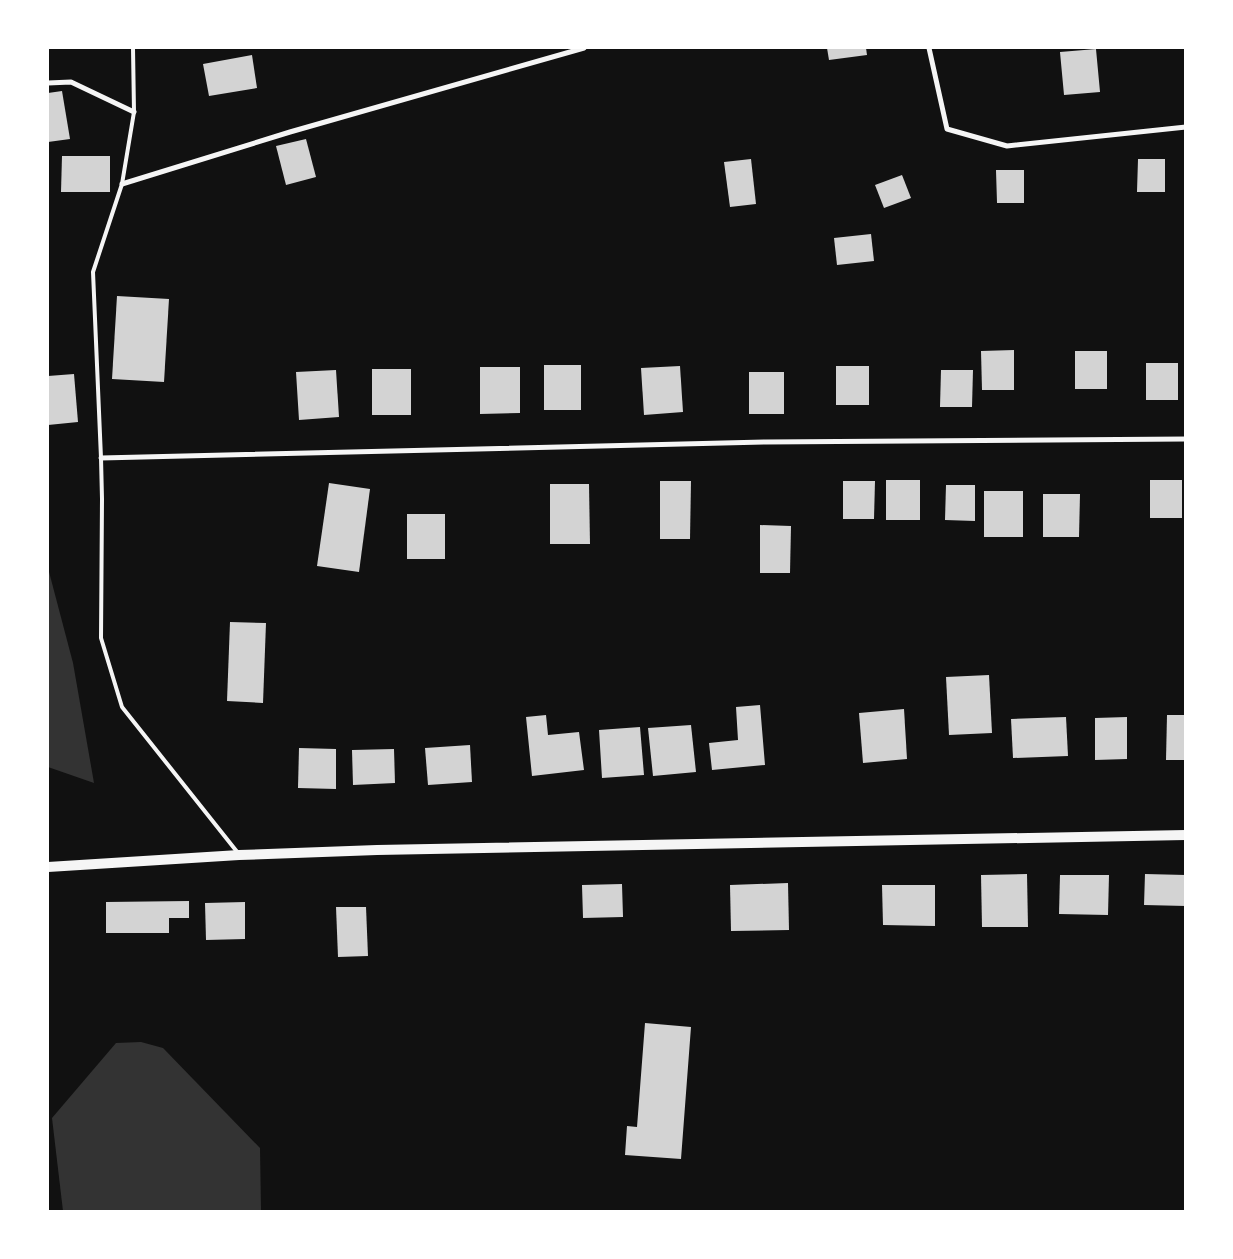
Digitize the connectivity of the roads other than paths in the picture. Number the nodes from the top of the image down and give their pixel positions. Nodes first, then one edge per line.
1 (133, 48) edge
2 (584, 48) edge
3 (929, 48) edge
4 (48, 83) edge
5 (134, 112) junction
6 (1186, 126) edge
7 (122, 184) junction
8 (1186, 439) edge
9 (101, 458) junction
10 (1186, 836) edge
11 (239, 854) junction
12 (48, 867) edge

1 - 5 lane
2 - 7 street
3 - 6 street
4 - 5 street
5 - 7 lane
7 - 9 lane
8 - 9 street
9 - 11 lane
10 - 11 main road
11 - 12 main road

